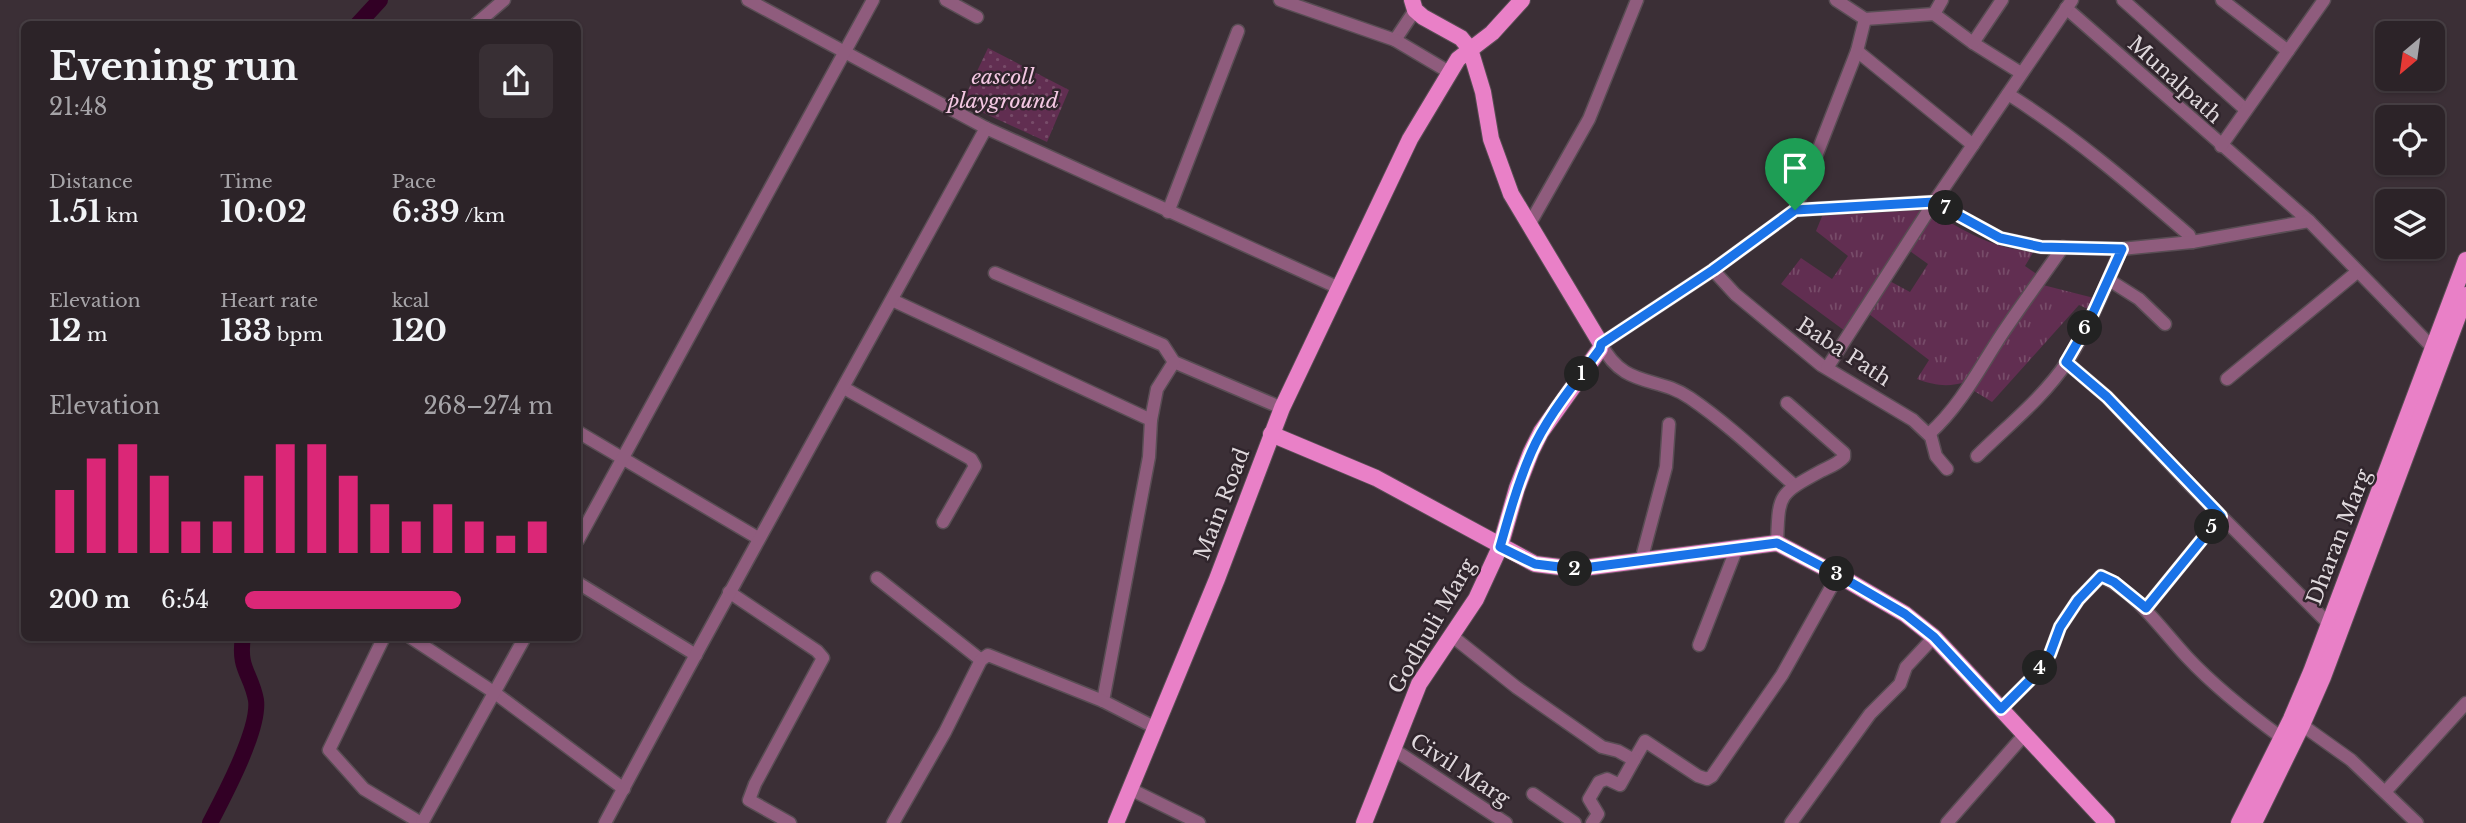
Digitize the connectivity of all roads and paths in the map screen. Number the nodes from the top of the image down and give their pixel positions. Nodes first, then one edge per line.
1 (504, 0) edge
2 (748, 0) edge
3 (873, 0) edge
4 (946, 0) edge
5 (1280, 0) edge
6 (1522, 0) edge
7 (1637, 0) edge
8 (1836, 0) edge
9 (1942, 0) edge
10 (2002, 0) edge
11 (2123, 0) edge
12 (2222, 0) edge
13 (2324, 0) edge
14 (2069, 4) edge
15 (1414, 5) edge
16 (1934, 14) junction
17 (978, 17) dead end
18 (1865, 19) junction
19 (480, 21) edge
20 (1238, 32) dead end
21 (1395, 40) junction
22 (1973, 43) junction
23 (1470, 49) junction
24 (1857, 51) junction
25 (2288, 51) junction
26 (845, 54) junction
27 (1449, 72) junction
28 (2021, 73) junction
29 (2008, 94) junction
30 (2246, 110) junction
31 (986, 128) junction
32 (1973, 145) junction
33 (2221, 146) junction
34 (1934, 202) junction
35 (1795, 210) junction
36 (1168, 212) junction
37 (2309, 220) junction
38 (1529, 225) junction
39 (2192, 242) junction
40 (2063, 247) junction
41 (2122, 249) junction
42 (2466, 260) edge
43 (1713, 270) junction
44 (2357, 272) junction
45 (995, 273) dead end
46 (2109, 280) junction
47 (1339, 288) junction
48 (2466, 295) edge
49 (892, 300) junction
50 (2165, 324) dead end
51 (1601, 344) junction
52 (2438, 350) junction
53 (1174, 362) junction
54 (2066, 362) junction
55 (1827, 368) junction
56 (2227, 379) dead end
57 (844, 388) junction
58 (1787, 403) dead end
59 (1282, 408) junction
60 (1150, 420) junction
61 (1669, 424) dead end
62 (581, 434) edge
63 (1929, 434) junction
64 (1271, 435) junction
65 (1977, 456) dead end
66 (622, 457) junction
67 (1947, 469) dead end
68 (1794, 485) junction
69 (2221, 516) junction
70 (943, 522) dead end
71 (581, 523) edge
72 (758, 538) junction
73 (1777, 543) junction
74 (1500, 547) junction
75 (1736, 550) junction
76 (1641, 561) junction
77 (1838, 575) junction
78 (877, 578) dead end
79 (581, 585) edge
80 (729, 592) junction
81 (2146, 608) junction
82 (2329, 624) junction
83 (1452, 636) junction
84 (1934, 637) junction
85 (382, 641) edge
86 (416, 641) edge
87 (518, 641) edge
88 (1699, 645) dead end
89 (696, 655) junction
90 (981, 660) junction
91 (495, 693) junction
92 (1103, 701) junction
93 (2466, 703) edge
94 (2001, 709) junction
95 (2302, 725) junction
96 (1154, 727) junction
97 (2025, 734) junction
98 (2282, 738) junction
99 (1392, 749) junction
100 (1634, 760) junction
101 (624, 789) junction
102 (1130, 789) junction
103 (2385, 792) junction
104 (1533, 794) dead end
105 (770, 818) edge
106 (2100, 821) edge
107 (421, 823) edge
108 (605, 823) edge
109 (790, 823) edge
110 (893, 823) edge
111 (1111, 823) edge
112 (1116, 823) edge
113 (1199, 823) edge
114 (1364, 823) edge
115 (1506, 823) edge
116 (1575, 823) edge
117 (1592, 823) edge
118 (1791, 823) edge
119 (1947, 823) edge
120 (2239, 823) edge
121 (2254, 823) edge
122 (2417, 823) edge

1 - 19 street
2 - 26 street
3 - 26 street
4 - 17 street
5 - 21 street
6 - 23 main road, Main Road
7 - 38 street
8 - 18 street
9 - 16 street
10 - 22 street
11 - 30 street
12 - 25 street
13 - 25 street
14 - 28 street, Munalpath
14 - 33 street, Munalpath
15 - 21 street
15 - 23 main road
16 - 18 street
16 - 22 street
18 - 24 street
20 - 36 street
21 - 27 street
22 - 28 street
23 - 27 main road, Main Road
23 - 38 main road
24 - 32 street
24 - 35 street
25 - 30 street
26 - 31 street
26 - 66 street
27 - 47 main road, Main Road
28 - 29 street, Munalpath
29 - 32 street, Munalpath
29 - 39 street
30 - 33 street
31 - 36 street
31 - 49 street
32 - 34 street, Munalpath
33 - 37 street, Munalpath
34 - 35 street
34 - 40 street
34 - 55 street, Munalpath
35 - 43 street
36 - 47 street
37 - 39 street
37 - 44 street, Munalpath
38 - 51 main road
39 - 41 street
40 - 41 street
40 - 63 street
41 - 46 street
42 - 52 main road, Dharan Marg
43 - 51 street
43 - 55 street, Baba Path
44 - 52 street, Munalpath
44 - 56 street
45 - 53 street
46 - 50 street
46 - 54 street
47 - 59 main road, Main Road
48 - 52 main road, Dharan Marg
49 - 57 street
49 - 60 street
51 - 68 street
51 - 74 main road, Godhuli Marg
52 - 82 main road, Dharan Marg
52 - 95 main road, Dharan Marg
53 - 59 street
53 - 60 street
54 - 65 street
54 - 69 street
55 - 63 street, Baba Path
57 - 70 street
57 - 72 street
58 - 68 street
59 - 64 main road, Main Road
60 - 92 street
61 - 76 street
62 - 66 street
63 - 67 street, Baba Path
64 - 74 main road
64 - 96 main road, Main Road
66 - 71 street
66 - 72 street
68 - 73 street
69 - 81 street
69 - 82 street
72 - 80 street
73 - 75 main road
73 - 77 main road
74 - 76 main road
74 - 83 main road, Godhuli Marg
75 - 76 main road
75 - 88 street
77 - 84 main road
77 - 100 street
78 - 90 street
79 - 89 street
80 - 89 street
80 - 105 street
81 - 94 street
81 - 98 street
82 - 98 main road, Dharan Marg
83 - 99 main road, Godhuli Marg
83 - 100 street
84 - 94 main road
84 - 118 street
85 - 107 street
86 - 91 street
87 - 91 street
89 - 101 street
90 - 92 street
90 - 110 street
91 - 101 street
91 - 107 street
92 - 96 street
93 - 103 street
94 - 97 main road
95 - 103 street
95 - 121 main road, Dharan Marg
96 - 102 main road, Main Road
96 - 111 main road, Main Road
97 - 106 main road
97 - 119 street
98 - 120 main road, Dharan Marg
99 - 114 main road, Godhuli Marg
99 - 115 street, Civil Marg
100 - 117 street
101 - 108 street
102 - 112 main road, Main Road
102 - 113 street
103 - 122 street
104 - 116 street
105 - 109 street

